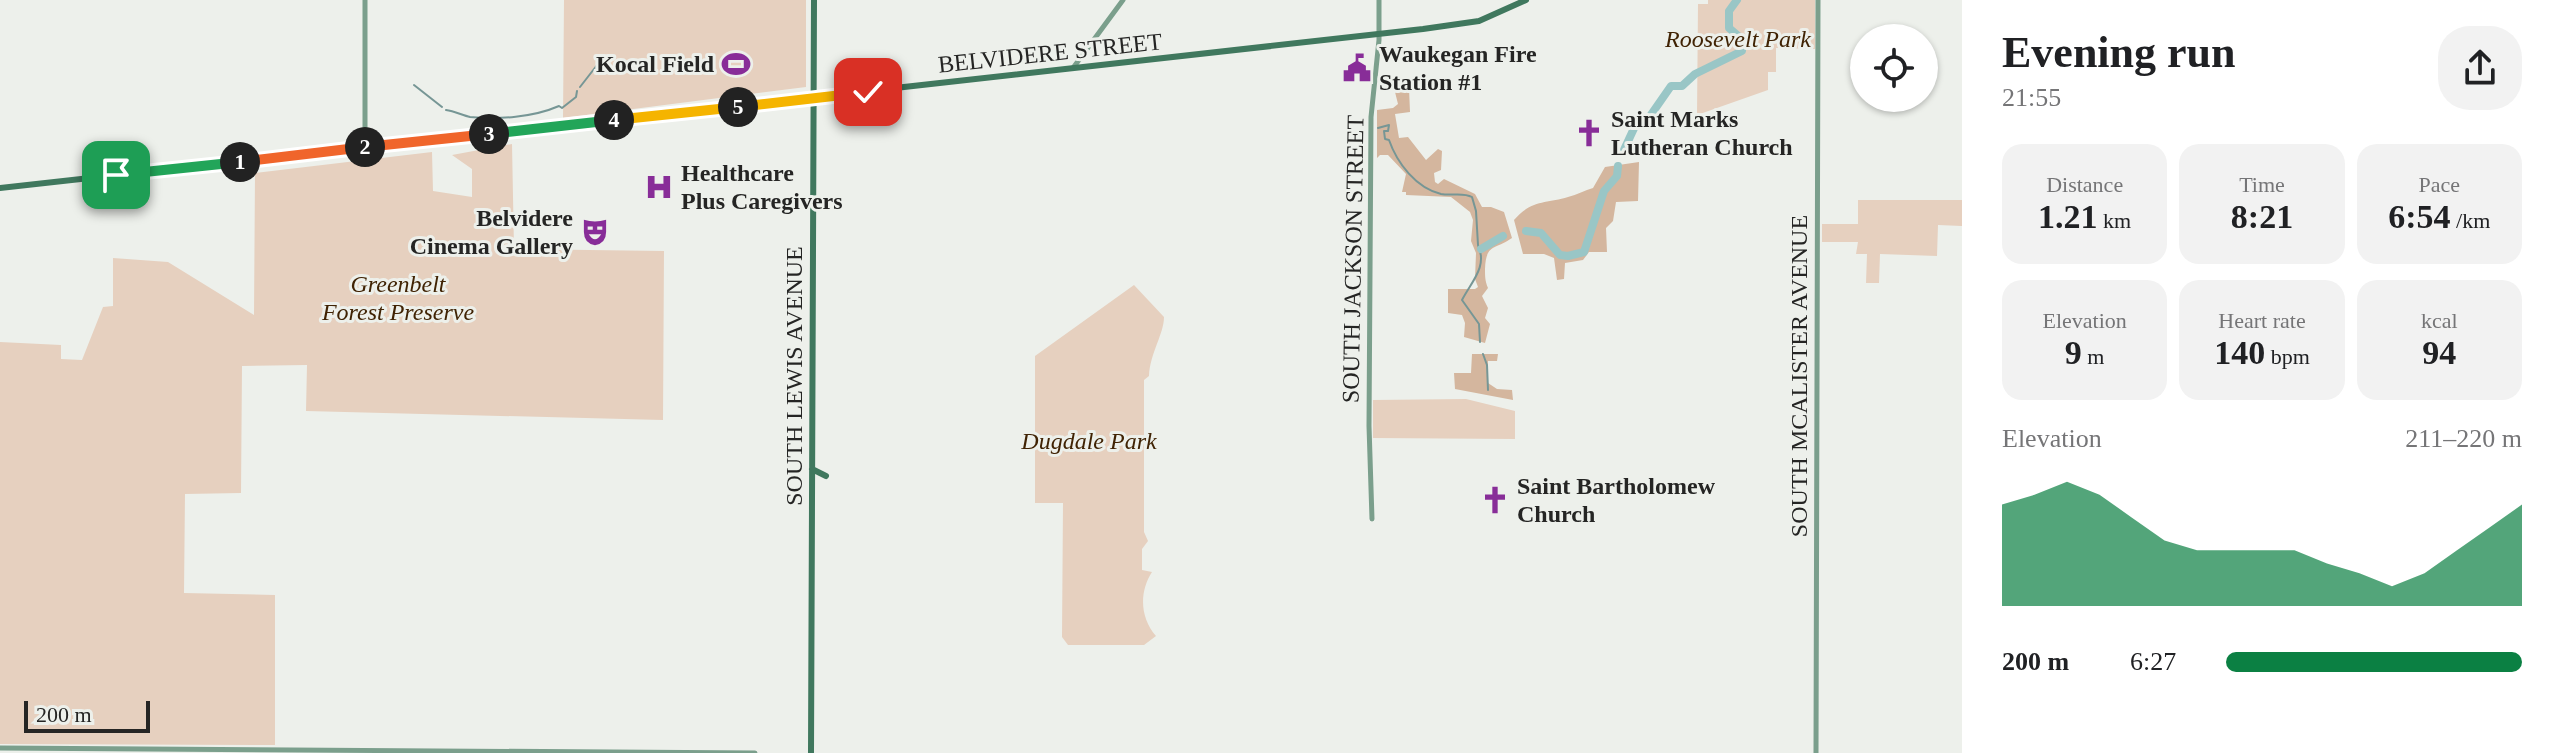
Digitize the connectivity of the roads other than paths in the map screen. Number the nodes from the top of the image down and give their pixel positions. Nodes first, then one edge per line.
1 (365, 0) edge
2 (814, 0) edge
3 (1123, 0) edge
4 (1379, 0) edge
5 (1526, 0) edge
6 (1818, 0) edge
7 (1379, 34) junction
8 (1073, 68) junction
9 (814, 98) junction
10 (365, 147) junction
11 (0, 188) edge
12 (812, 469) junction
13 (826, 476) dead end
14 (1372, 519) dead end
15 (0, 748) edge
16 (755, 753) edge
17 (811, 753) edge
18 (1816, 753) edge

1 - 10 street
2 - 9 main road, SOUTH LEWIS AVENUE
3 - 8 street
4 - 7 street, SOUTH JACKSON STREET
5 - 7 main road, BELVIDERE STREET
6 - 18 street, SOUTH MCALISTER AVENUE
7 - 8 main road, BELVIDERE STREET
7 - 14 street, SOUTH JACKSON STREET
8 - 9 main road, BELVIDERE STREET
9 - 10 main road, BELVIDERE STREET
9 - 12 main road, SOUTH LEWIS AVENUE
10 - 11 main road, BELVIDERE STREET
12 - 13 main road
12 - 17 main road, SOUTH LEWIS AVENUE
15 - 16 street

